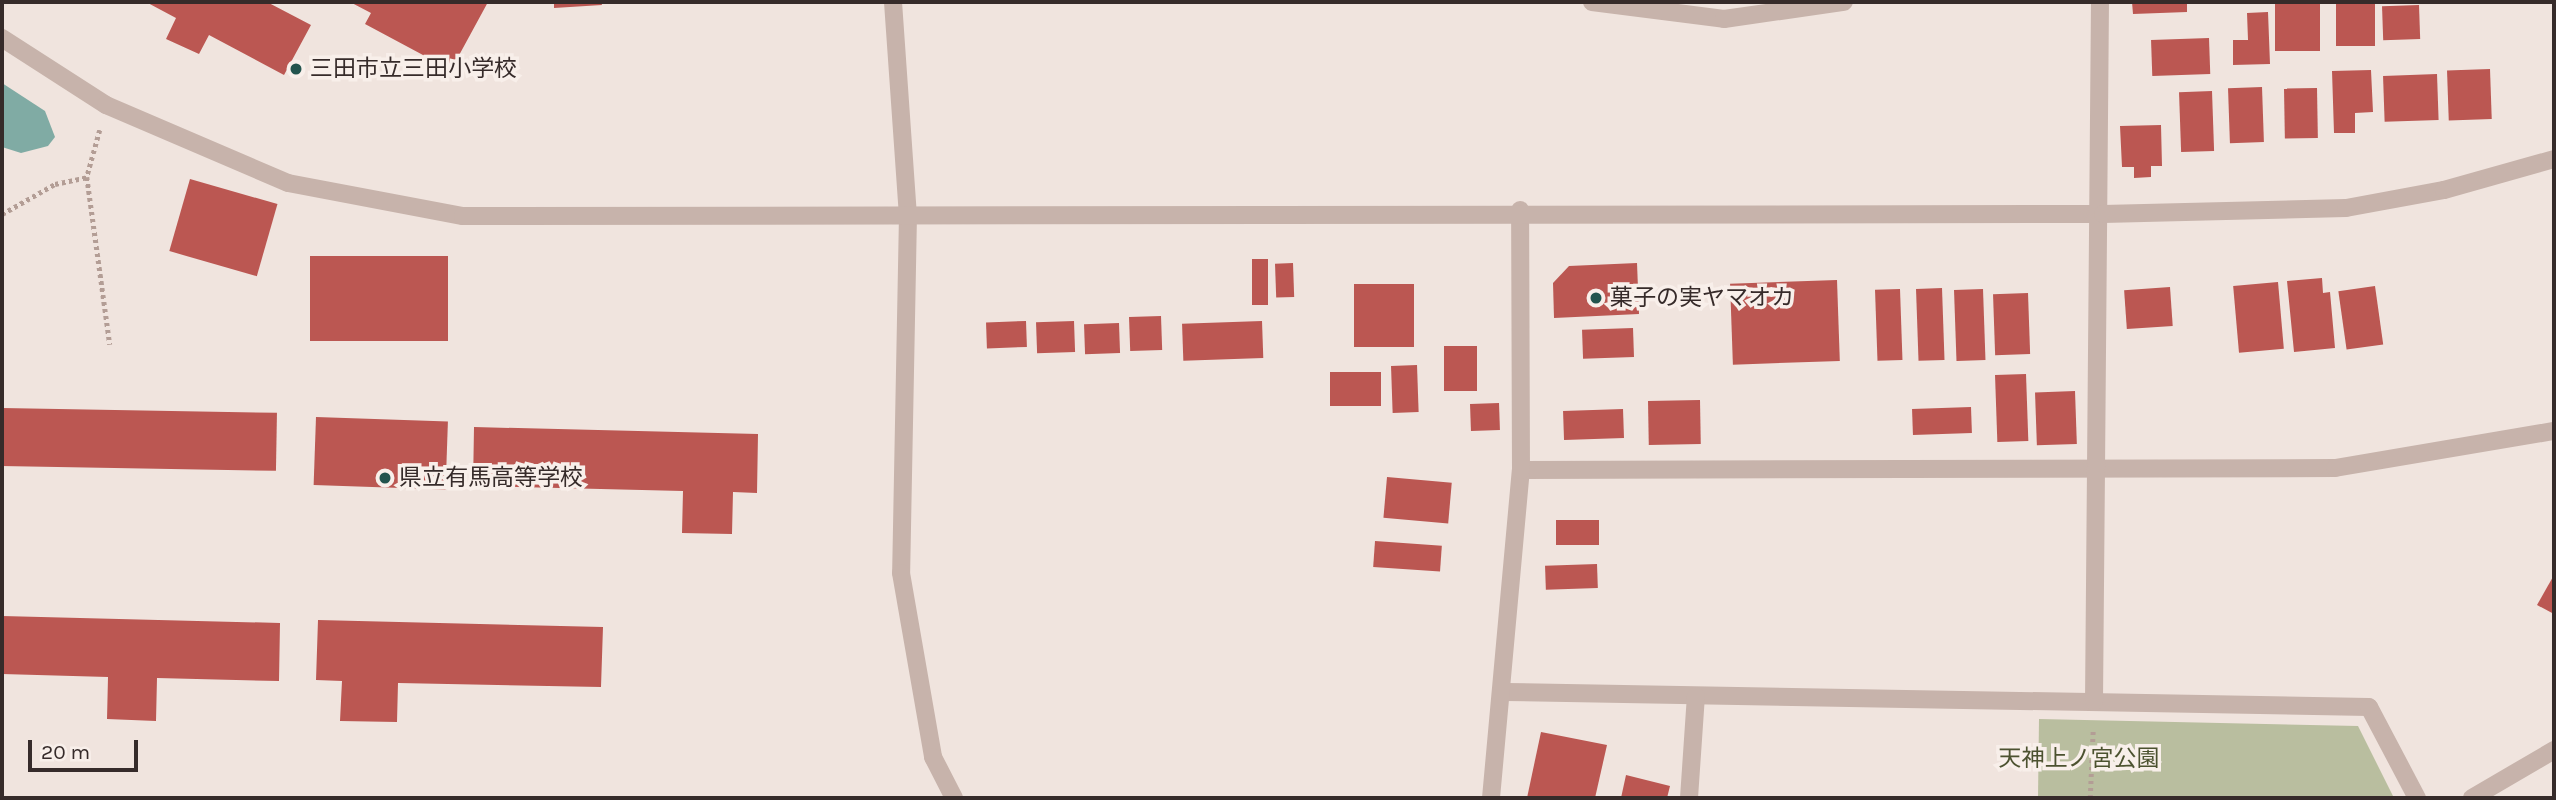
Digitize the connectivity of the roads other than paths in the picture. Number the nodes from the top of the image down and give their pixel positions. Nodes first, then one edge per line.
1 (893, 2) edge
2 (1592, 2) edge
3 (1844, 2) edge
4 (2100, 2) edge
5 (2, 37) edge
6 (2554, 159) edge
7 (1520, 210) junction
8 (2103, 214) junction
9 (908, 215) junction
10 (2554, 431) edge
11 (1521, 470) junction
12 (2100, 470) junction
13 (1505, 692) junction
14 (1696, 696) junction
15 (2094, 702) junction
16 (2554, 750) edge
17 (954, 798) edge
18 (1490, 798) edge
19 (1689, 798) edge
20 (2417, 798) edge
21 (2472, 798) edge

1 - 9 street
2 - 3 street
4 - 8 street
5 - 9 street
6 - 8 street
7 - 8 street
7 - 9 street
7 - 11 street
8 - 12 street
9 - 17 street
10 - 12 street
11 - 12 street
11 - 13 street
12 - 15 street
13 - 14 street
13 - 18 street
14 - 15 street
14 - 19 street
15 - 20 street
16 - 21 street

